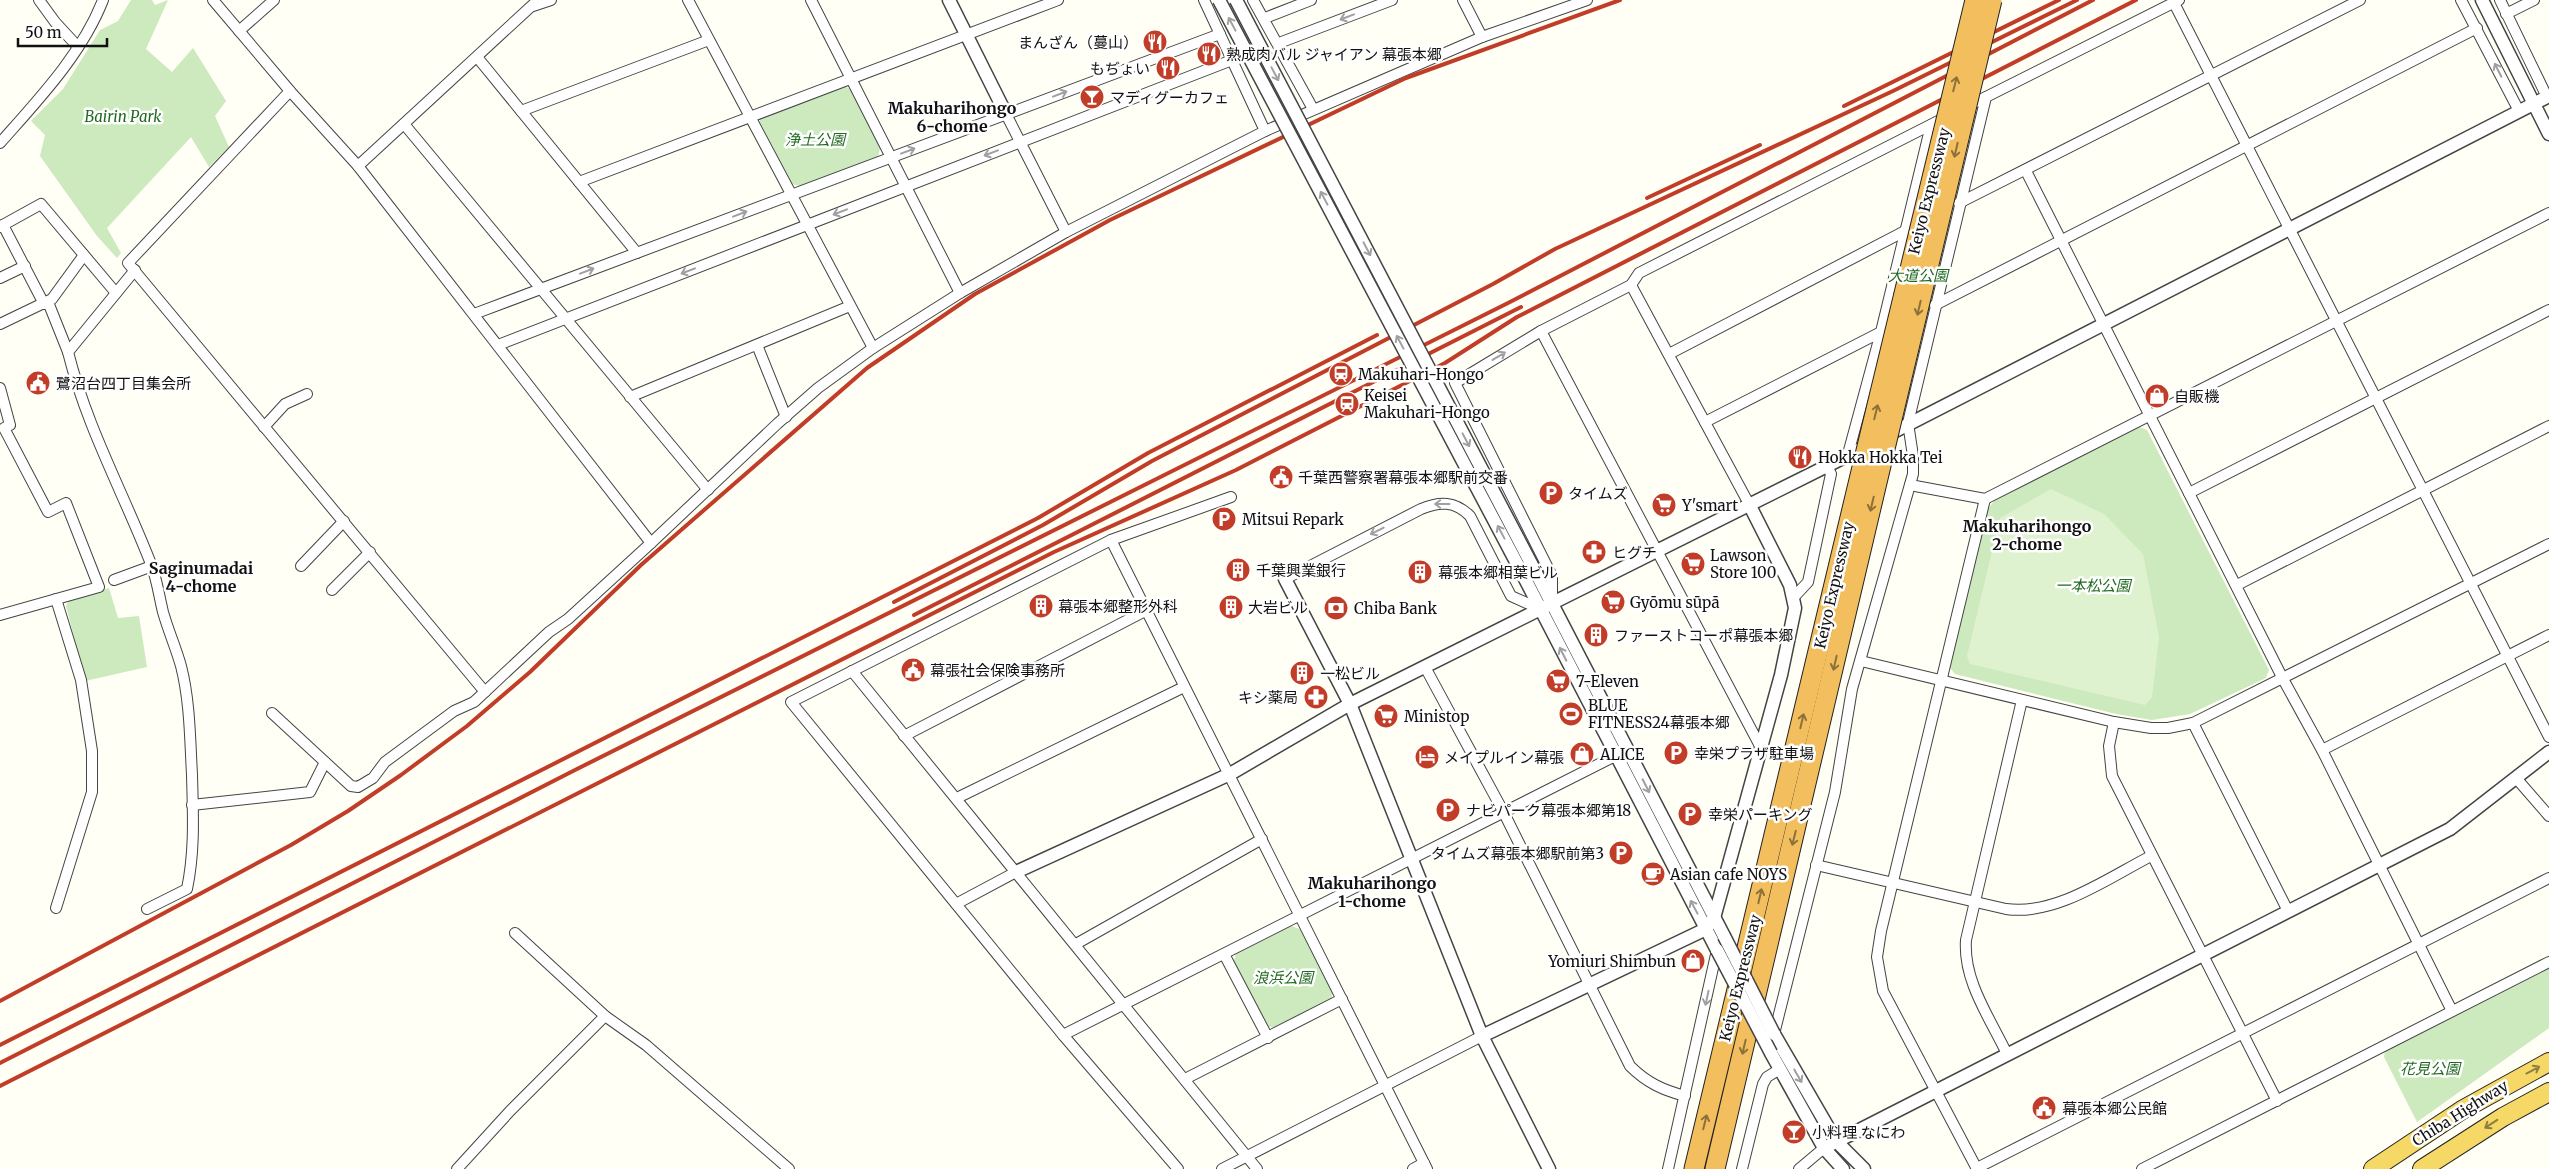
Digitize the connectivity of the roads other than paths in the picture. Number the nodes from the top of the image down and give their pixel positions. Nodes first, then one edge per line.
1 (39, 0) edge
2 (103, 0) edge
3 (214, 0) edge
4 (274, 0) edge
5 (550, 0) edge
6 (688, 0) edge
7 (811, 0) edge
8 (949, 0) edge
9 (1058, 0) edge
10 (1204, 0) edge
11 (1219, 0) edge
12 (1236, 0) edge
13 (1253, 0) edge
14 (1311, 0) edge
15 (1392, 0) edge
16 (1463, 0) edge
17 (1587, 0) edge
18 (1975, 0) edge
19 (1992, 0) edge
20 (2360, 0) edge
21 (2461, 0) edge
22 (2482, 0) edge
23 (2500, 0) edge
24 (2534, 0) edge
25 (2176, 1) edge
26 (536, 3) edge
27 (2506, 14) junction
28 (1265, 18) junction
29 (2477, 28) junction
30 (238, 31) junction
31 (967, 34) junction
32 (1220, 34) junction
33 (1482, 37) junction
34 (709, 40) junction
35 (1279, 43) junction
36 (78, 47) junction
37 (478, 57) junction
38 (1232, 60) junction
39 (2211, 76) junction
40 (851, 78) junction
41 (290, 91) junction
42 (2548, 96) edge
43 (1986, 97) junction
44 (2534, 104) junction
45 (1314, 110) junction
46 (520, 111) junction
47 (2519, 111) junction
48 (1006, 114) junction
49 (750, 117) junction
50 (404, 124) junction
51 (1931, 125) junction
52 (1265, 130) junction
53 (2549, 134) edge
54 (1020, 142) junction
55 (0, 143) edge
56 (2247, 146) junction
57 (891, 157) junction
58 (358, 166) junction
59 (2026, 171) junction
60 (579, 182) junction
61 (906, 187) junction
62 (792, 195) junction
63 (1959, 203) junction
64 (2549, 213) edge
65 (807, 225) junction
66 (2, 226) edge
67 (2289, 229) junction
68 (1066, 232) junction
69 (1905, 232) junction
70 (2060, 240) junction
71 (637, 253) junction
72 (84, 255) junction
73 (25, 266) junction
74 (134, 270) junction
75 (0, 278) edge
76 (1631, 285) junction
77 (542, 288) junction
78 (116, 292) junction
79 (960, 293) junction
80 (46, 303) junction
81 (1935, 305) junction
82 (850, 306) junction
83 (2549, 310) edge
84 (474, 314) junction
85 (565, 318) junction
86 (2336, 321) junction
87 (2103, 323) junction
88 (0, 324) edge
89 (1541, 331) junction
90 (1881, 332) junction
91 (498, 345) junction
92 (757, 345) junction
93 (873, 348) junction
94 (68, 352) junction
95 (1668, 354) junction
96 (0, 388) edge
97 (307, 394) dead end
98 (630, 397) junction
99 (2374, 398) junction
100 (2149, 416) junction
101 (786, 417) junction
102 (1705, 422) junction
103 (1908, 423) junction
104 (264, 426) junction
105 (2549, 426) edge
106 (1856, 457) junction
107 (1827, 466) junction
108 (1910, 485) junction
109 (708, 490) junction
110 (2422, 491) junction
111 (2189, 493) junction
112 (1230, 498) dead end
113 (1985, 499) junction
114 (1749, 504) junction
115 (344, 521) junction
116 (1111, 540) junction
117 (651, 543) junction
118 (2549, 544) edge
119 (1655, 551) junction
120 (370, 552) junction
121 (152, 566) junction
122 (301, 566) dead end
123 (1529, 572) junction
124 (1285, 579) joint
125 (114, 580) dead end
126 (2470, 584) junction
127 (2237, 585) junction
128 (332, 590) dead end
129 (1794, 597) junction
130 (56, 599) junction
131 (1546, 606) junction
132 (1147, 610) junction
133 (0, 615) edge
134 (2549, 636) edge
135 (2506, 657) junction
136 (1861, 661) junction
137 (1425, 667) junction
138 (852, 671) junction
139 (2284, 679) junction
140 (1942, 680) junction
141 (1184, 687) junction
142 (485, 692) junction
143 (2022, 700) junction
144 (1350, 704) junction
145 (272, 713) dead end
146 (2114, 722) junction
147 (2193, 722) junction
148 (904, 736) junction
149 (2549, 737) edge
150 (1760, 746) junction
151 (2322, 750) junction
152 (2549, 752) edge
153 (1615, 756) junction
154 (325, 762) junction
155 (1230, 774) junction
156 (2516, 778) junction
157 (957, 798) junction
158 (192, 805) junction
159 (1504, 813) junction
160 (2549, 816) edge
161 (1262, 839) junction
162 (2151, 856) junction
163 (1410, 860) junction
164 (1816, 864) junction
165 (2379, 865) junction
166 (1016, 872) junction
167 (2549, 878) edge
168 (1894, 882) junction
169 (1975, 902) junction
170 (956, 904) junction
171 (56, 908) dead end
172 (147, 909) dead end
173 (2288, 911) junction
174 (1300, 916) junction
175 (1714, 918) junction
176 (1706, 929) junction
177 (515, 933) dead end
178 (1076, 944) junction
179 (2418, 944) junction
180 (1717, 950) junction
181 (1224, 954) junction
182 (2203, 955) junction
183 (2549, 962) edge
184 (1588, 984) junction
185 (1342, 999) junction
186 (1125, 1004) junction
187 (2452, 1011) junction
188 (605, 1016) junction
189 (1774, 1034) junction
190 (2243, 1034) junction
191 (1063, 1035) junction
192 (1482, 1036) junction
193 (1268, 1038) junction
194 (2007, 1054) junction
195 (2549, 1062) edge
196 (1780, 1070) junction
197 (1186, 1079) junction
198 (1384, 1084) junction
199 (1936, 1090) junction
200 (2549, 1092) edge
201 (1685, 1096) junction
202 (2277, 1101) junction
203 (1836, 1141) junction
204 (1824, 1148) junction
205 (1248, 1157) junction
206 (1425, 1166) edge
207 (457, 1169) edge
208 (789, 1169) edge
209 (1178, 1169) edge
210 (1222, 1169) edge
211 (1257, 1169) edge
212 (1413, 1169) edge
213 (1549, 1169) edge
214 (1668, 1169) edge
215 (1694, 1169) edge
216 (1715, 1169) edge
217 (1742, 1169) edge
218 (1799, 1169) edge
219 (1843, 1169) edge
220 (1864, 1169) edge
221 (1977, 1169) edge
222 (2142, 1169) edge
223 (2373, 1169) edge
224 (2422, 1169) edge

1 - 36 street
2 - 36 street
3 - 30 street
4 - 30 street
5 - 26 street
6 - 34 street
7 - 40 street
8 - 31 street
9 - 31 street
10 - 32 street
123 -> 11 street, bridge
12 -> 123 street, bridge
13 - 28 street
14 - 28 street
15 -> 35 street
16 - 33 street
17 - 33 street
106 -> 18 highway, Keiyo Expressway, bridge
19 -> 216 highway, Keiyo Expressway, bridge
20 - 39 street
21 - 29 street
22 - 44 street
23 - 27 street
24 - 27 street
25 - 39 street
25 - 43 street
26 - 37 street
27 - 42 street
28 - 35 street
47 -> 29 street
29 - 56 street
30 - 41 street
31 - 40 street
31 - 48 street
32 - 38 street
48 -> 32 street
33 - 45 street
34 - 46 street
34 - 49 street
35 - 45 street
36 - 55 street
37 - 46 street
37 - 50 street
38 - 52 street
38 - 54 street
39 - 56 street
39 - 59 street
40 - 49 street
40 - 57 street
41 - 58 street
41 - 74 street
42 - 44 street
43 - 51 street
43 - 63 street
44 - 47 street
44 - 53 street
45 - 52 street
46 - 60 street
47 - 67 street
48 - 54 street
57 -> 48 street
49 - 60 street
49 - 62 street
50 - 58 street
50 - 77 street
51 - 69 street
51 - 76 street
52 - 68 street
54 -> 61 street
54 - 68 street
56 - 67 street
56 - 70 street
57 - 61 street
57 - 62 street
58 - 84 street
59 - 63 street
59 - 70 street
60 - 71 street
61 -> 65 street
61 - 79 street
62 - 65 street
71 -> 62 street
63 - 81 street
64 - 86 street
65 - 82 street
65 -> 85 street
66 - 72 street
66 - 73 street
67 - 86 street
67 - 87 street
68 - 79 street
69 - 90 street
69 - 95 street
70 - 81 street
70 - 87 street
77 -> 71 street
72 - 78 street
72 - 80 street
73 - 75 street
73 - 80 street
74 - 78 street
74 - 104 street
76 - 89 street
76 - 95 street
77 - 84 street
77 - 85 street
78 - 94 street
79 - 93 street
80 - 88 street
80 - 94 street
81 - 103 street
82 - 92 street
82 - 93 street
83 - 99 street
84 - 91 street
85 - 91 street
85 - 98 street
86 - 99 street
86 - 100 street
87 - 100 street
87 - 103 street
89 - 119 street
131 -> 89 street
90 - 102 street
90 - 106 street
91 - 117 street
92 - 98 street
92 - 101 street
93 - 101 street
94 - 121 street
95 - 102 street
96 - 130 street
97 - 104 street
98 - 109 street
99 - 110 street
99 - 111 street
100 - 111 street
100 - 113 street
101 - 109 street
102 - 114 street
103 - 106 street
103 - 108 street
104 - 115 street
105 - 110 street
106 - 107 street
215 -> 106 highway, Keiyo Expressway
107 - 114 street
107 - 129 street
108 - 113 street
108 - 136 street
109 - 117 street
110 - 126 street
110 - 127 street
111 - 127 street
112 - 116 street
113 - 140 street
114 - 119 street
114 - 129 street
115 - 120 street
115 - 122 street
116 - 132 street
116 - 138 street
117 - 142 street
118 - 126 street
119 - 131 street
119 - 150 street
120 - 128 street
120 - 142 street
121 - 125 street
121 - 158 street
123 - 131 street
131 -> 124 street
124 - 144 street
126 - 135 street
126 - 139 street
127 - 139 street
129 - 150 street
130 - 133 street
130 - 171 street
131 - 137 street
153 -> 131 street
131 -> 175 street
132 - 141 street
132 - 148 street
134 - 135 street
135 - 149 street
135 - 151 street
136 - 140 street
136 - 164 street
137 - 144 street
137 - 159 street
138 - 148 street
138 - 170 street
139 - 147 street
139 - 151 street
140 - 143 street
140 - 168 street
141 - 155 street
141 - 157 street
142 - 154 street
143 - 146 street
143 - 169 street
144 - 155 street
144 - 163 street
145 - 154 street
146 - 147 street
146 - 162 street
147 - 173 street
148 - 157 street
150 - 175 street
151 - 165 street
152 - 156 street
153 - 159 street
176 -> 153 street
154 - 158 street
155 - 161 street
155 - 166 street
156 - 160 street
156 - 165 street
157 - 166 street
158 - 172 street
159 - 163 street
159 - 184 street
161 - 174 street
161 - 178 street
162 - 169 street
162 - 182 street
163 - 174 street
163 - 192 street
164 - 168 street
164 - 189 street
165 - 173 street
165 - 179 street
166 - 170 street
166 - 178 street
167 - 179 street
168 - 169 street
168 - 199 street
169 - 194 street
170 - 191 street
173 - 182 street
174 - 181 street
174 - 185 street
175 - 176 street
175 - 189 street, bridge
176 - 180 street
176 - 184 street
177 - 188 street
178 - 186 street
179 - 187 street
179 - 190 street
180 - 196 street, bridge
180 -> 201 street
181 - 186 street
181 - 193 street
182 - 190 street
182 - 194 street
183 - 187 street
184 - 192 street
184 - 201 street
185 - 193 street
185 - 198 street
186 - 191 street
186 - 197 street
187 - 202 street
188 - 207 street
188 - 208 street
189 -> 203 street
190 - 202 street
190 - 221 street
191 - 209 street
192 - 198 street
192 - 213 street
193 - 197 street
194 - 199 street
223 -> 195 highway, Chiba Highway
196 - 204 street
196 - 217 street
197 - 205 street
198 - 205 street
198 - 206 street
199 - 203 street
199 - 221 street
200 -> 224 highway, Chiba Highway
201 - 214 street
202 - 222 street
203 - 204 street
203 - 220 street
204 - 218 street
204 - 219 street
205 - 210 street
205 - 211 street
206 - 212 street

